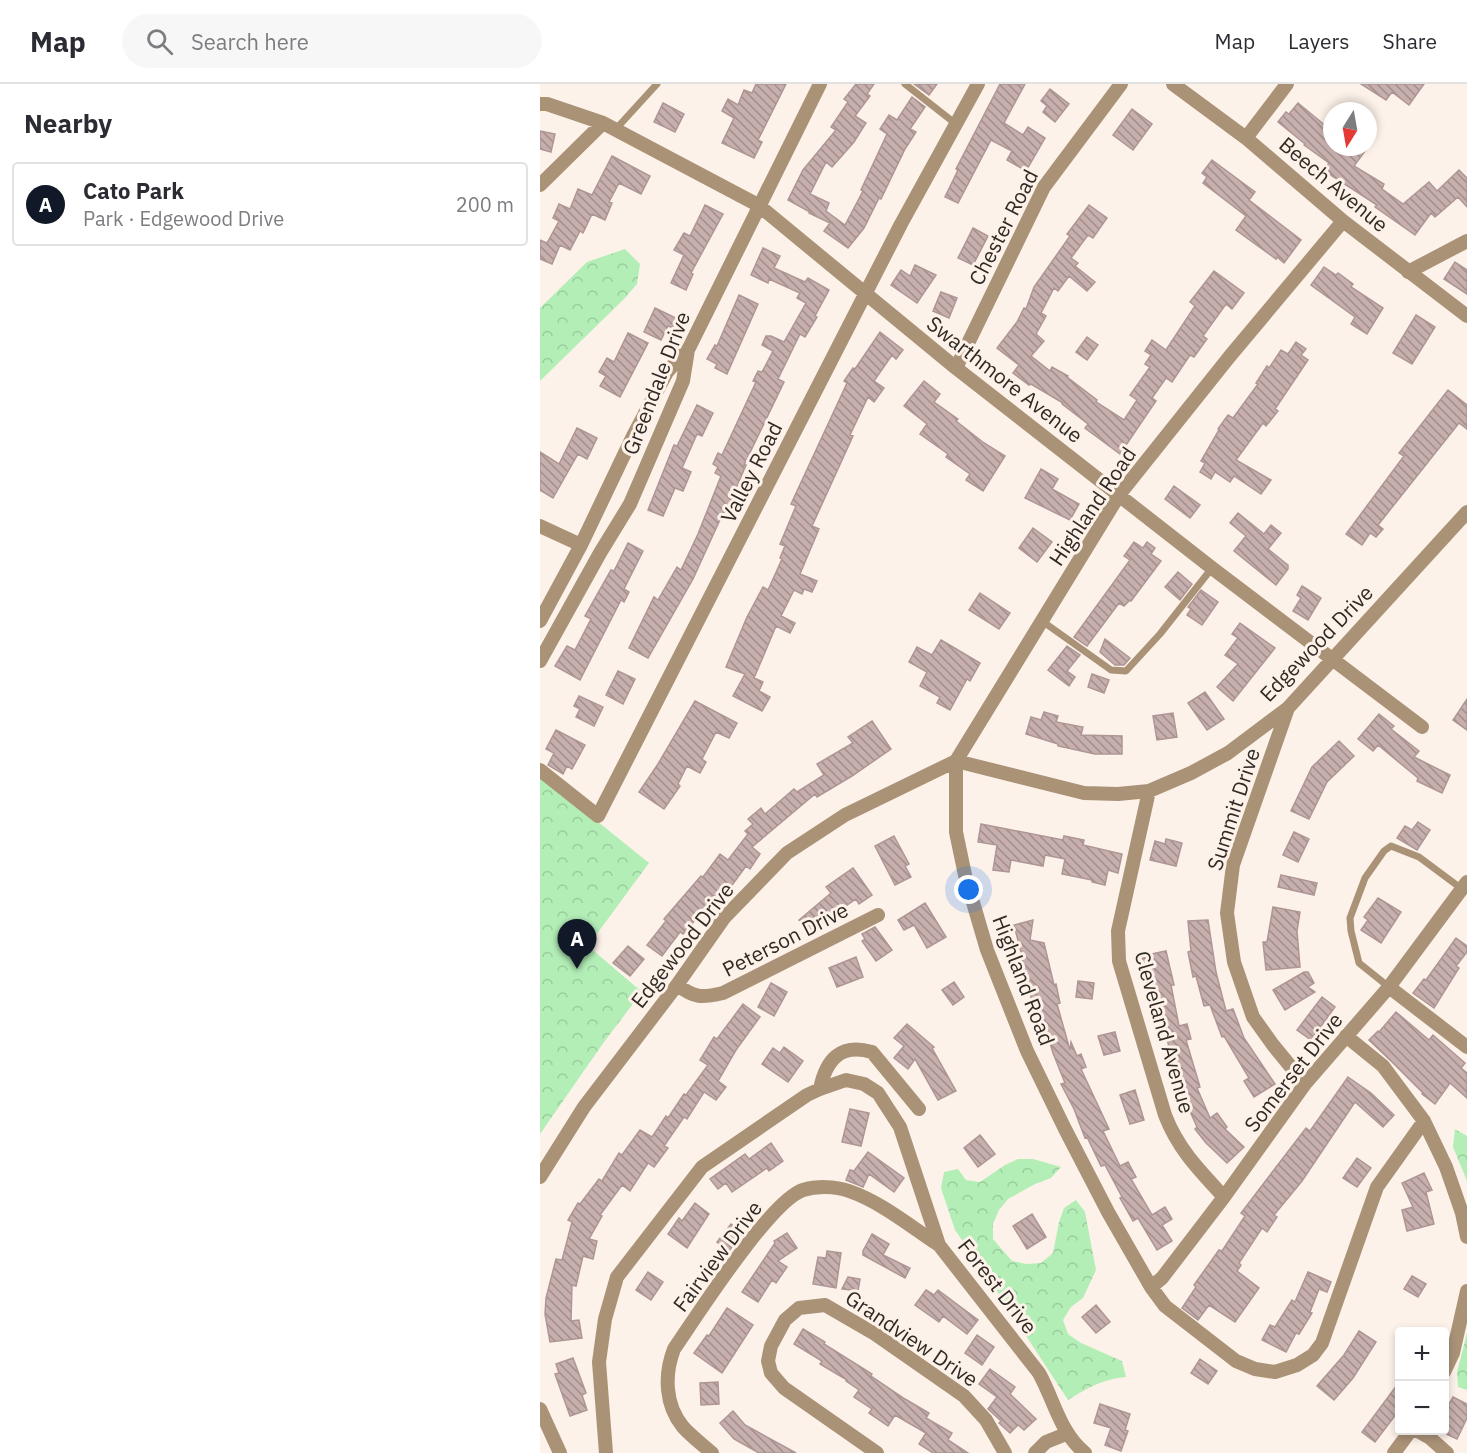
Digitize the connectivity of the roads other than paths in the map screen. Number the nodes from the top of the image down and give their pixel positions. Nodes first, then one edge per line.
1 (657, 84) edge
2 (820, 84) edge
3 (905, 84) edge
4 (978, 84) edge
5 (1122, 84) edge
6 (1173, 84) edge
7 (1287, 84) edge
8 (540, 104) edge
9 (956, 124) junction
10 (609, 127) junction
11 (1246, 138) junction
12 (540, 185) edge
13 (758, 205) junction
14 (1343, 221) junction
15 (1467, 241) edge
16 (1408, 272) junction
17 (866, 293) junction
18 (1467, 315) edge
19 (688, 350) junction
20 (956, 368) junction
21 (1119, 495) junction
22 (1467, 512) edge
23 (540, 526) edge
24 (581, 545) junction
25 (1212, 568) junction
26 (540, 621) edge
27 (1042, 621) junction
28 (1332, 659) junction
29 (540, 660) edge
30 (1288, 708) junction
31 (1422, 727) dead end
32 (956, 761) junction
33 (540, 770) edge
34 (1149, 791) junction
35 (1464, 886) edge
36 (878, 915) dead end
37 (677, 985) junction
38 (1389, 987) junction
39 (1346, 1036) junction
40 (1467, 1047) edge
41 (1305, 1084) junction
42 (820, 1089) junction
43 (919, 1109) dead end
44 (1424, 1121) junction
45 (540, 1177) edge
46 (1224, 1197) junction
47 (1467, 1237) edge
48 (939, 1245) junction
49 (1151, 1287) junction
50 (1467, 1291) edge
51 (1449, 1361) edge
52 (540, 1409) edge
53 (1066, 1434) junction
54 (1408, 1435) edge
55 (1424, 1435) edge
56 (560, 1453) edge
57 (606, 1453) edge
58 (712, 1453) edge
59 (877, 1453) edge
60 (1005, 1453) edge
61 (1035, 1453) edge
62 (1085, 1453) edge
63 (1394, 1453) edge
64 (1447, 1453) edge

1 - 10 lane
2 - 13 street, Greendale Drive
3 - 9 lane
4 - 9 street, Valley Road
5 - 20 street, Chester Road
6 - 11 street, Beech Avenue
7 - 11 street
8 - 10 street, Swarthmore Avenue
9 - 17 street, Valley Road
10 - 12 street
10 - 13 street, Swarthmore Avenue
11 - 14 street, Beech Avenue
13 - 17 street, Swarthmore Avenue
13 - 19 street, Greendale Drive
14 - 16 street, Beech Avenue
14 - 21 street, Highland Road
15 - 16 street
16 - 18 street, Beech Avenue
17 - 20 street, Swarthmore Avenue
17 - 33 street, Valley Road
19 - 24 street
19 - 29 street, Greendale Drive
20 - 21 street, Swarthmore Avenue
21 - 25 street, Swarthmore Avenue
21 - 27 street, Highland Road
22 - 28 street, Edgewood Drive
23 - 24 street
24 - 26 street
25 - 27 lane
25 - 28 street, Swarthmore Avenue
27 - 32 street, Highland Road
28 - 30 street, Edgewood Drive
28 - 31 street, Swarthmore Avenue
30 - 34 street, Edgewood Drive
30 - 41 street, Summit Drive
32 - 34 street, Edgewood Drive
32 - 37 street, Edgewood Drive
32 - 49 street, Highland Road
34 - 46 street, Cleveland Avenue
35 - 38 street, Somerset Drive
35 - 38 lane
36 - 37 street, Peterson Drive
37 - 45 street, Edgewood Drive
38 - 39 street, Somerset Drive
38 - 40 street
39 - 41 street, Somerset Drive
39 - 44 street
41 - 46 street, Somerset Drive
42 - 43 street
42 - 48 street, Forest Drive
42 - 57 street, Forest Drive
44 - 47 street
44 - 49 street, Highland Road
46 - 49 street, Somerset Drive
48 - 53 street, Forest Drive
48 - 58 street, Fairview Drive
50 - 51 street
52 - 56 street
53 - 61 street
53 - 62 street, Forest Drive
54 - 63 street
55 - 64 street
59 - 60 street, Grandview Drive

